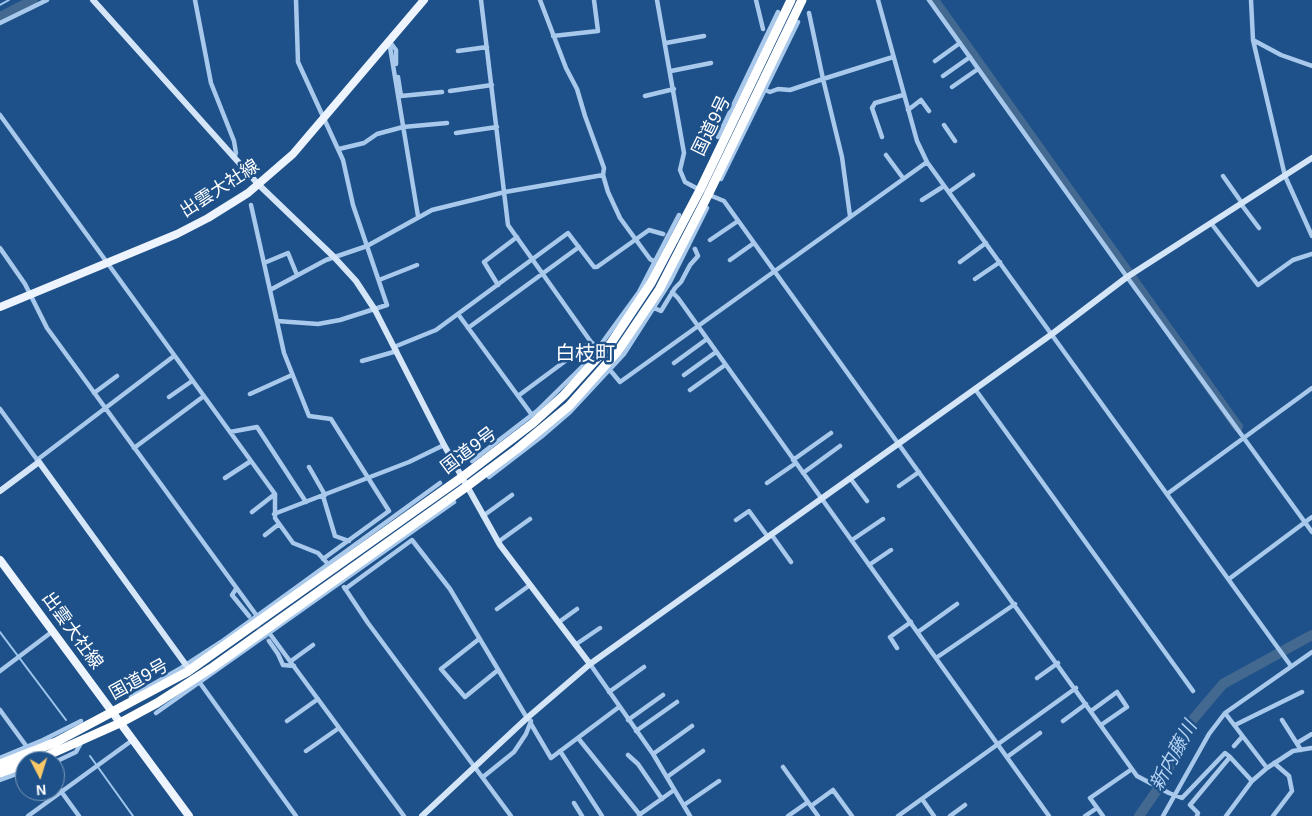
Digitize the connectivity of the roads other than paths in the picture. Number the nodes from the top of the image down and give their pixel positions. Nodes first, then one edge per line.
1 (47, 0) edge
2 (93, 0) edge
3 (195, 0) edge
4 (296, 0) edge
5 (424, 0) edge
6 (481, 0) edge
7 (540, 0) edge
8 (594, 0) edge
9 (657, 0) edge
10 (756, 0) edge
11 (791, 0) edge
12 (802, 0) edge
13 (878, 0) edge
14 (929, 0) edge
15 (1251, 0) edge
16 (41, 1) edge
17 (778, 12) dead end
18 (809, 13) dead end
19 (798, 22) dead end
20 (0, 23) edge
21 (763, 29) dead end
22 (553, 36) junction
23 (704, 36) dead end
24 (1252, 40) junction
25 (389, 41) junction
26 (666, 43) junction
27 (960, 43) junction
28 (770, 44) junction
29 (779, 46) junction
30 (487, 47) junction
31 (458, 51) dead end
32 (759, 51) junction
33 (893, 57) junction
34 (970, 57) junction
35 (780, 58) junction
36 (935, 61) dead end
37 (711, 63) dead end
38 (1312, 66) edge
39 (978, 69) junction
40 (671, 71) junction
41 (943, 76) dead end
42 (822, 79) junction
43 (492, 85) junction
44 (952, 87) dead end
45 (674, 89) junction
46 (765, 90) junction
47 (450, 91) dead end
48 (442, 92) dead end
49 (645, 96) dead end
50 (904, 96) junction
51 (908, 110) junction
52 (929, 110) dead end
53 (0, 115) edge
54 (323, 120) junction
55 (447, 123) dead end
56 (944, 125) dead end
57 (747, 126) junction
58 (403, 127) junction
59 (497, 127) junction
60 (738, 131) junction
61 (456, 133) dead end
62 (882, 137) dead end
63 (720, 138) junction
64 (955, 141) dead end
65 (339, 149) junction
66 (886, 155) dead end
67 (234, 158) junction
68 (1312, 158) edge
69 (927, 162) junction
70 (603, 176) junction
71 (973, 176) dead end
72 (1223, 176) dead end
73 (1285, 176) junction
74 (903, 178) junction
75 (721, 179) dead end
76 (258, 184) junction
77 (944, 186) junction
78 (506, 192) junction
79 (704, 192) junction
80 (949, 192) junction
81 (922, 200) dead end
82 (1241, 204) junction
83 (251, 205) dead end
84 (707, 208) dead end
85 (679, 215) dead end
86 (418, 216) junction
87 (850, 216) junction
88 (699, 218) junction
89 (738, 221) junction
90 (1211, 223) junction
91 (1260, 228) dead end
92 (663, 234) tunnel mouth
93 (1312, 236) edge
94 (517, 237) junction
95 (636, 239) junction
96 (710, 240) dead end
97 (672, 242) junction
98 (754, 243) junction
99 (986, 243) junction
100 (367, 246) junction
101 (580, 247) junction
102 (663, 247) junction
103 (0, 248) edge
104 (695, 250) dead end
105 (1312, 254) edge
106 (334, 257) junction
107 (532, 259) junction
108 (730, 260) dead end
109 (655, 262) junction
110 (960, 262) dead end
111 (1000, 262) junction
112 (106, 263) junction
113 (264, 263) junction
114 (417, 265) dead end
115 (774, 272) junction
116 (543, 274) junction
117 (296, 275) junction
118 (1126, 277) junction
119 (975, 279) dead end
120 (379, 280) junction
121 (498, 284) junction
122 (270, 290) junction
123 (639, 292) junction
124 (672, 292) junction
125 (31, 294) junction
126 (639, 302) junction
127 (0, 307) edge
128 (374, 308) junction
129 (654, 308) junction
130 (458, 314) junction
131 (277, 321) junction
132 (698, 326) junction
133 (468, 328) junction
134 (1052, 334) junction
135 (707, 339) junction
136 (592, 342) junction
137 (396, 349) junction
138 (599, 349) junction
139 (716, 352) junction
140 (174, 356) junction
141 (362, 361) dead end
142 (674, 363) dead end
143 (725, 365) junction
144 (610, 370) junction
145 (577, 374) junction
146 (292, 375) junction
147 (684, 375) dead end
148 (117, 376) dead end
149 (192, 381) junction
150 (574, 385) junction
151 (1312, 388) edge
152 (975, 389) junction
153 (690, 390) dead end
154 (94, 393) junction
155 (250, 394) dead end
156 (204, 396) junction
157 (518, 396) junction
158 (169, 397) dead end
159 (104, 407) junction
160 (0, 409) edge
161 (532, 415) junction
162 (230, 432) junction
163 (831, 433) dead end
164 (1242, 437) junction
165 (898, 444) junction
166 (444, 445) junction
167 (494, 445) junction
168 (840, 446) dead end
169 (134, 448) junction
170 (522, 449) junction
171 (490, 455) junction
172 (38, 461) junction
173 (251, 461) junction
174 (472, 461) dead end
175 (794, 461) junction
176 (309, 467) dead end
177 (919, 472) junction
178 (803, 473) junction
179 (489, 476) dead end
180 (225, 478) dead end
181 (368, 478) junction
182 (461, 478) junction
183 (850, 478) junction
184 (767, 483) dead end
185 (440, 484) dead end
186 (900, 486) dead end
187 (466, 487) junction
188 (0, 490) edge
189 (275, 494) junction
190 (1167, 494) junction
191 (324, 495) junction
192 (512, 495) dead end
193 (822, 498) junction
194 (867, 501) dead end
195 (306, 502) junction
196 (454, 502) dead end
197 (436, 511) junction
198 (252, 512) dead end
199 (274, 514) junction
200 (397, 514) junction
201 (408, 514) junction
202 (483, 516) junction
203 (1312, 517) edge
204 (530, 519) dead end
205 (883, 519) dead end
206 (736, 520) dead end
207 (1305, 522) junction
208 (280, 524) junction
209 (1312, 532) edge
210 (265, 535) dead end
211 (770, 536) junction
212 (852, 540) junction
213 (349, 541) junction
214 (498, 542) junction
215 (350, 548) junction
216 (891, 550) dead end
217 (377, 551) junction
218 (347, 558) junction
219 (323, 559) junction
220 (0, 560) edge
221 (373, 560) junction
222 (790, 562) dead end
223 (328, 564) junction
224 (870, 565) junction
225 (1229, 579) junction
226 (341, 583) junction
227 (530, 585) junction
228 (236, 588) junction
229 (345, 589) junction
230 (296, 591) junction
231 (957, 604) dead end
232 (1015, 604) junction
233 (497, 608) dead end
234 (577, 609) dead end
235 (249, 616) tunnel mouth
236 (256, 616) junction
237 (559, 622) junction
238 (910, 622) junction
239 (277, 626) junction
240 (600, 628) dead end
241 (54, 631) junction
242 (918, 632) junction
243 (270, 634) junction
244 (478, 639) junction
245 (269, 642) tunnel mouth
246 (313, 645) dead end
247 (575, 645) junction
248 (220, 646) junction
249 (897, 648) dead end
250 (1312, 652) edge
251 (936, 658) junction
252 (1058, 663) junction
253 (293, 664) junction
254 (590, 664) junction
255 (186, 665) junction
256 (1291, 666) junction
257 (644, 667) dead end
258 (498, 670) junction
259 (0, 671) edge
260 (1036, 678) dead end
261 (200, 683) junction
262 (1076, 688) junction
263 (1192, 691) dead end
264 (609, 692) junction
265 (1302, 692) dead end
266 (173, 693) junction
267 (186, 693) junction
268 (663, 695) dead end
269 (136, 696) junction
270 (318, 699) junction
271 (677, 702) dead end
272 (1086, 704) junction
273 (619, 707) junction
274 (0, 710) edge
275 (1091, 711) junction
276 (113, 712) junction
277 (156, 713) dead end
278 (1225, 713) junction
279 (526, 718) junction
280 (628, 720) junction
281 (1063, 720) dead end
282 (1282, 720) dead end
283 (81, 721) dead end
284 (287, 722) dead end
285 (120, 723) junction
286 (531, 724) junction
287 (1101, 725) junction
288 (1235, 725) junction
289 (692, 726) dead end
290 (339, 728) junction
291 (636, 731) junction
292 (1040, 733) dead end
293 (1312, 734) edge
294 (1242, 736) junction
295 (578, 738) junction
296 (134, 739) junction
297 (43, 740) junction
298 (82, 740) junction
299 (56, 742) junction
300 (1297, 743) junction
301 (998, 744) junction
302 (1234, 746) dead end
303 (27, 747) junction
304 (1312, 748) edge
305 (1301, 750) junction
306 (57, 751) edge
307 (306, 751) dead end
308 (560, 751) junction
309 (703, 751) dead end
310 (653, 754) junction
311 (628, 755) dead end
312 (65, 757) edge
313 (1007, 757) junction
314 (0, 758) edge
315 (1230, 758) junction
316 (1274, 764) junction
317 (475, 766) junction
318 (15, 767) edge
319 (783, 768) dead end
320 (1267, 768) junction
321 (1132, 769) junction
322 (2, 770) edge
323 (15, 775) edge
324 (483, 777) junction
325 (667, 777) junction
326 (0, 780) edge
327 (718, 781) dead end
328 (1252, 781) junction
329 (65, 790) edge
330 (674, 790) junction
331 (65, 796) edge
332 (1175, 796) junction
333 (662, 798) junction
334 (922, 799) junction
335 (49, 801) edge
336 (574, 803) dead end
337 (809, 804) junction
338 (965, 805) dead end
339 (684, 806) junction
340 (1097, 808) junction
341 (639, 815) edge
342 (28, 816) edge
343 (79, 816) edge
344 (189, 816) edge
345 (296, 816) edge
346 (404, 816) edge
347 (422, 816) edge
348 (511, 816) edge
349 (582, 816) edge
350 (602, 816) edge
351 (690, 816) edge
352 (788, 816) edge
353 (818, 816) edge
354 (852, 816) edge
355 (898, 816) edge
356 (934, 816) edge
357 (950, 816) edge
358 (1049, 816) edge
359 (1085, 816) edge
360 (1103, 816) edge
361 (1163, 816) edge
362 (1197, 816) edge
363 (1226, 816) edge
364 (1272, 816) edge

1 - 16 street
2 - 67 street
3 - 67 street
4 - 54 street
5 - 25 main road, 出雲大社線
6 - 30 street
7 - 22 street
8 - 22 street
9 - 26 street
10 - 21 street
11 - 28 highway, 国道9号
12 - 29 highway, 国道9号
13 - 33 street
14 - 27 street
15 - 24 street
16 - 20 street
17 - 32 street
18 - 42 street
19 - 35 street
22 - 70 street
23 - 26 street
24 - 38 street
24 - 73 street
25 - 48 street
25 - 54 main road, 出雲大社線
25 - 58 street
26 - 40 street
27 - 34 street
27 - 36 street
28 - 32 street
28 - 63 highway, 国道9号
29 - 35 street
29 - 60 highway, 国道9号
30 - 31 street
30 - 43 street
32 - 63 street
33 - 42 street
33 - 50 street
34 - 39 street
34 - 41 street
35 - 46 street
37 - 40 street
39 - 44 street
39 - 118 street
40 - 45 street
42 - 46 street
42 - 87 street
43 - 47 street
43 - 59 street
45 - 49 street
45 - 79 street
46 - 57 street
50 - 51 street
50 - 62 street
51 - 52 street
51 - 69 street
53 - 112 street
54 - 65 street
54 - 76 main road, 出雲大社線
55 - 58 street
56 - 64 street
57 - 60 street
57 - 75 street
58 - 65 street
58 - 86 street
59 - 61 street
59 - 78 street
60 - 79 highway, 国道9号
63 - 79 highway, 国道9号
65 - 100 street
66 - 74 street
67 - 76 street
68 - 73 street
69 - 74 street
69 - 77 street
70 - 78 street
70 - 95 street
71 - 80 street
72 - 82 street
73 - 82 street
73 - 93 street
74 - 87 street
76 - 106 street
76 - 112 main road, 出雲大社線
77 - 80 street
77 - 81 street
78 - 86 street
78 - 94 street
79 - 88 highway, 国道9号
79 - 89 street
79 - 97 highway, 国道9号
80 - 99 street
82 - 90 street
82 - 91 street
83 - 113 street
84 - 88 street
85 - 102 street
86 - 100 street
87 - 115 street
88 - 129 street
88 - 170 highway, 国道9号
89 - 96 street
89 - 98 street
90 - 105 street
90 - 118 street
92 - 95 street
94 - 107 street
94 - 121 street
95 - 101 street
95 - 109 street
97 - 102 street
97 - 126 highway, 国道9号
98 - 108 street
98 - 115 street
99 - 110 street
99 - 111 street
100 - 106 street
100 - 120 street
101 - 107 street
101 - 116 street
102 - 109 street
103 - 125 street
104 - 124 street
106 - 117 street
106 - 128 street
107 - 116 street
107 - 121 street
109 - 123 street
111 - 119 street
111 - 134 street
112 - 125 main road, 出雲大社線
112 - 140 street
113 - 117 street
113 - 122 street
114 - 120 street
115 - 132 street
115 - 165 street
116 - 133 street
116 - 136 street
117 - 122 street
118 - 134 street
118 - 164 street
120 - 128 street
121 - 130 street
122 - 131 street
123 - 126 street
123 - 138 street
124 - 129 street
124 - 132 street
125 - 127 main road, 出雲大社線
125 - 154 street
126 - 150 highway, 国道9号
128 - 131 street
128 - 137 street
129 - 144 street
130 - 133 street
130 - 137 street
131 - 146 street
132 - 135 street
132 - 144 street
133 - 157 street
134 - 152 street
134 - 190 street
135 - 139 street
135 - 142 street
136 - 138 street
136 - 157 street
137 - 141 street
137 - 166 street
138 - 145 street
139 - 143 street
139 - 147 street
140 - 149 street
140 - 159 street
143 - 153 street
143 - 175 street
144 - 170 street
145 - 150 street
145 - 161 street
146 - 155 street
146 - 181 street
148 - 154 street
149 - 156 street
149 - 158 street
150 - 171 highway, 国道9号
151 - 164 street
152 - 165 street
152 - 263 street
154 - 159 street
156 - 162 street
156 - 169 street
157 - 161 street
159 - 169 street
159 - 172 street
160 - 172 street
161 - 167 street
162 - 173 street
162 - 195 street
163 - 175 street
164 - 190 street
164 - 207 street
165 - 177 street
165 - 183 street
166 - 181 street
166 - 182 street
167 - 171 street
167 - 174 street
168 - 178 street
169 - 228 street
170 - 179 street
170 - 187 highway, 国道9号
171 - 182 highway, 国道9号
172 - 188 street
172 - 255 street
173 - 180 street
173 - 189 street
175 - 178 street
175 - 184 street
176 - 191 street
177 - 186 street
177 - 232 street
178 - 193 street
181 - 191 street
181 - 213 street
182 - 187 street
182 - 201 highway, 国道9号
183 - 193 street
183 - 194 street
185 - 200 street
187 - 197 highway, 国道9号
187 - 202 street
189 - 198 street
189 - 199 street
190 - 225 street
191 - 195 street
191 - 213 street
192 - 202 street
193 - 211 street
193 - 212 street
195 - 199 street
196 - 197 street
197 - 217 highway, 国道9号
197 - 221 street
199 - 208 street
200 - 201 street
200 - 215 street
201 - 218 highway, 国道9号
202 - 214 street
203 - 207 street
204 - 214 street
205 - 212 street
206 - 211 street
207 - 209 street
207 - 225 street
208 - 210 street
208 - 219 street
211 - 222 street
211 - 254 street
212 - 224 street
213 - 219 street
214 - 227 street
215 - 218 street
215 - 223 street
216 - 224 street
217 - 221 street
217 - 239 highway, 国道9号
218 - 230 highway, 国道9号
219 - 223 street
220 - 241 main road, 出雲大社線
221 - 226 street
223 - 230 street
224 - 238 street
225 - 256 street
226 - 229 street
226 - 239 street
227 - 233 street
227 - 237 street
228 - 235 street
228 - 236 street
229 - 244 street
229 - 317 street
230 - 236 street
230 - 248 highway, 国道9号
231 - 242 street
232 - 251 street
232 - 252 street
234 - 237 street
236 - 248 street
237 - 247 street
238 - 242 street
238 - 249 street
239 - 243 street
239 - 266 highway, 国道9号
240 - 247 street
241 - 259 street
241 - 276 main road, 出雲大社線
242 - 251 street
243 - 253 street
243 - 261 street
244 - 258 street
244 - 258 street
245 - 253 street
246 - 253 street
247 - 254 street
248 - 255 street
248 - 269 highway, 国道9号
250 - 256 street
251 - 301 street
252 - 260 street
252 - 262 street
253 - 270 street
254 - 264 street
254 - 279 street
255 - 269 street
256 - 278 street
257 - 264 street
258 - 279 street
261 - 267 street
261 - 345 street
262 - 272 street
262 - 301 street
264 - 273 street
265 - 288 street
266 - 267 street
266 - 285 highway, 国道9号
267 - 277 street
268 - 280 street
269 - 276 highway, 国道9号
270 - 284 street
270 - 290 street
271 - 291 street
272 - 275 street
272 - 281 street
273 - 280 street
273 - 295 street
274 - 303 street
275 - 287 street
275 - 287 street
276 - 285 main road, 出雲大社線
276 - 299 highway, 国道9号
278 - 288 street
278 - 332 street
279 - 286 street
279 - 317 street
280 - 291 street
282 - 300 street
283 - 297 street
285 - 296 main road, 出雲大社線
285 - 298 highway, 国道9号
286 - 308 street
286 - 324 street
287 - 321 street
288 - 294 street
289 - 310 street
290 - 307 street
290 - 346 street
291 - 310 street
292 - 313 street
293 - 300 street
294 - 302 street
294 - 320 street
295 - 308 street
295 - 341 street
296 - 329 street
296 - 344 main road, 出雲大社線
297 - 299 street
297 - 303 street
298 - 306 highway, 国道9号
298 - 312 street
299 - 322 highway, 国道9号
300 - 305 street
301 - 313 street
301 - 334 street
303 - 314 street
304 - 305 street
305 - 316 street
308 - 350 street
309 - 325 street
310 - 325 street
311 - 333 street
313 - 358 street
315 - 328 street
315 - 332 street
315 - 362 street
316 - 320 street
316 - 364 street
317 - 324 street
317 - 347 street
318 - 322 highway
319 - 337 street
320 - 328 street
321 - 332 street
321 - 340 street
322 - 326 street
323 - 326 street
324 - 348 street
325 - 330 street
327 - 339 street
328 - 363 street
330 - 333 street
330 - 339 street
331 - 343 street
332 - 361 street
333 - 341 street
334 - 355 street
334 - 356 street
335 - 342 street
336 - 349 street
337 - 352 street
337 - 353 street
337 - 354 street
338 - 357 street
339 - 351 street
340 - 359 street
340 - 360 street

